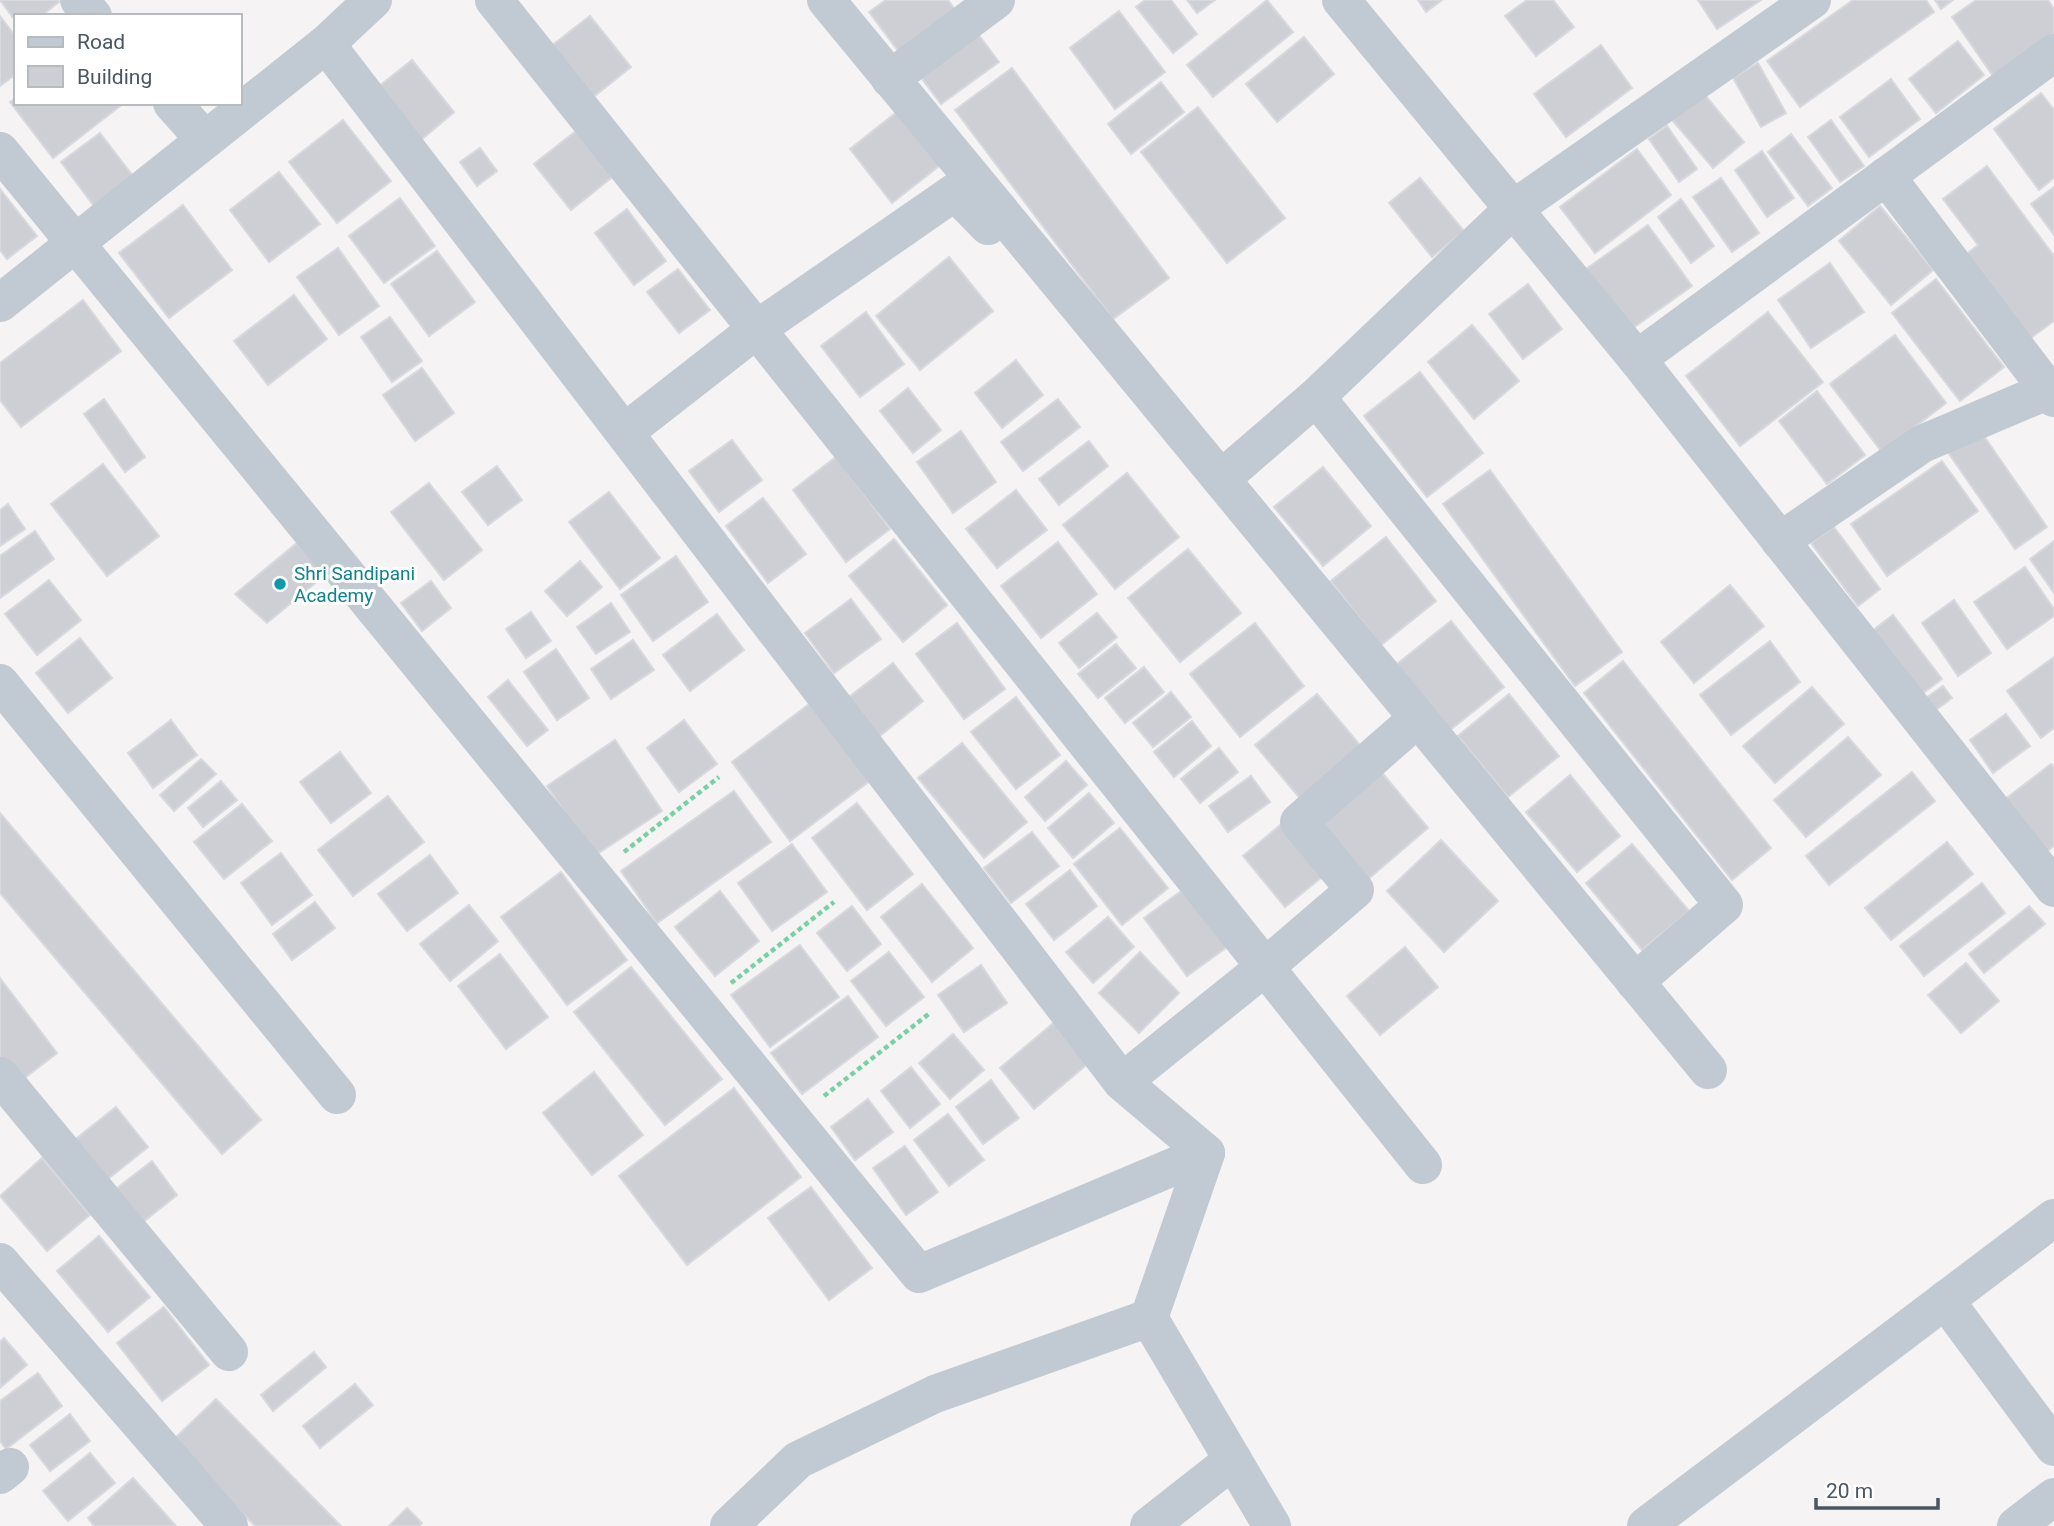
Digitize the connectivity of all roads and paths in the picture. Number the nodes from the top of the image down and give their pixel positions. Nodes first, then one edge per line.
1 (79, 0) edge
2 (373, 0) edge
3 (494, 0) edge
4 (826, 0) edge
5 (996, 0) edge
6 (1342, 0) edge
7 (1812, 0) edge
8 (91, 14) edge
9 (326, 44) junction
10 (2050, 64) edge
11 (890, 79) junction
12 (174, 105) edge
13 (205, 140) junction
14 (0, 151) edge
15 (1886, 176) junction
16 (1513, 209) junction
17 (75, 243) junction
18 (0, 303) edge
19 (757, 329) junction
20 (1637, 359) junction
21 (2052, 393) edge
22 (1315, 397) junction
23 (1180, 429) junction
24 (625, 432) junction
25 (1221, 479) junction
26 (1780, 541) junction
27 (0, 682) edge
28 (1418, 718) junction
29 (719, 777) dead end
30 (593, 876) junction
31 (2052, 880) edge
32 (834, 902) dead end
33 (1265, 967) junction
34 (1635, 982) junction
35 (700, 1007) junction
36 (929, 1013) dead end
37 (1708, 1070) dead end
38 (0, 1076) edge
39 (1122, 1082) junction
40 (337, 1095) dead end
41 (793, 1121) junction
42 (1206, 1153) junction
43 (1423, 1165) dead end
44 (2054, 1217) edge
45 (0, 1262) edge
46 (1945, 1300) junction
47 (1149, 1318) junction
48 (229, 1352) dead end
49 (2054, 1447) edge
50 (1233, 1460) junction
51 (2054, 1497) edge
52 (229, 1526) edge
53 (729, 1526) edge
54 (1149, 1526) edge
55 (1272, 1526) edge
56 (1646, 1526) edge
57 (2016, 1526) edge

1 - 8 street
2 - 9 street
3 - 19 street
4 - 11 street
5 - 11 street
6 - 16 street
7 - 16 street
9 - 13 street
9 - 24 street
10 - 15 street
11 - 23 street
12 - 13 street
13 - 17 street
14 - 17 street
15 - 20 street
15 - 21 street
16 - 20 street
16 - 22 street
17 - 18 street
17 - 30 street
19 - 23 street
19 - 24 street
19 - 33 street
20 - 26 street
21 - 26 street
22 - 25 street
22 - 34 street
23 - 25 street
24 - 39 street
25 - 28 street
26 - 31 street
27 - 40 street
28 - 33 street
28 - 34 street
29 - 30 path
30 - 35 street
32 - 35 path
33 - 39 street
33 - 43 street
34 - 37 street
35 - 41 street
36 - 41 path
38 - 48 street
39 - 42 street
41 - 42 street
42 - 47 street
44 - 46 street
45 - 52 street
46 - 49 street
46 - 56 street
47 - 50 street
47 - 53 street
50 - 54 street
50 - 55 street
51 - 57 street

